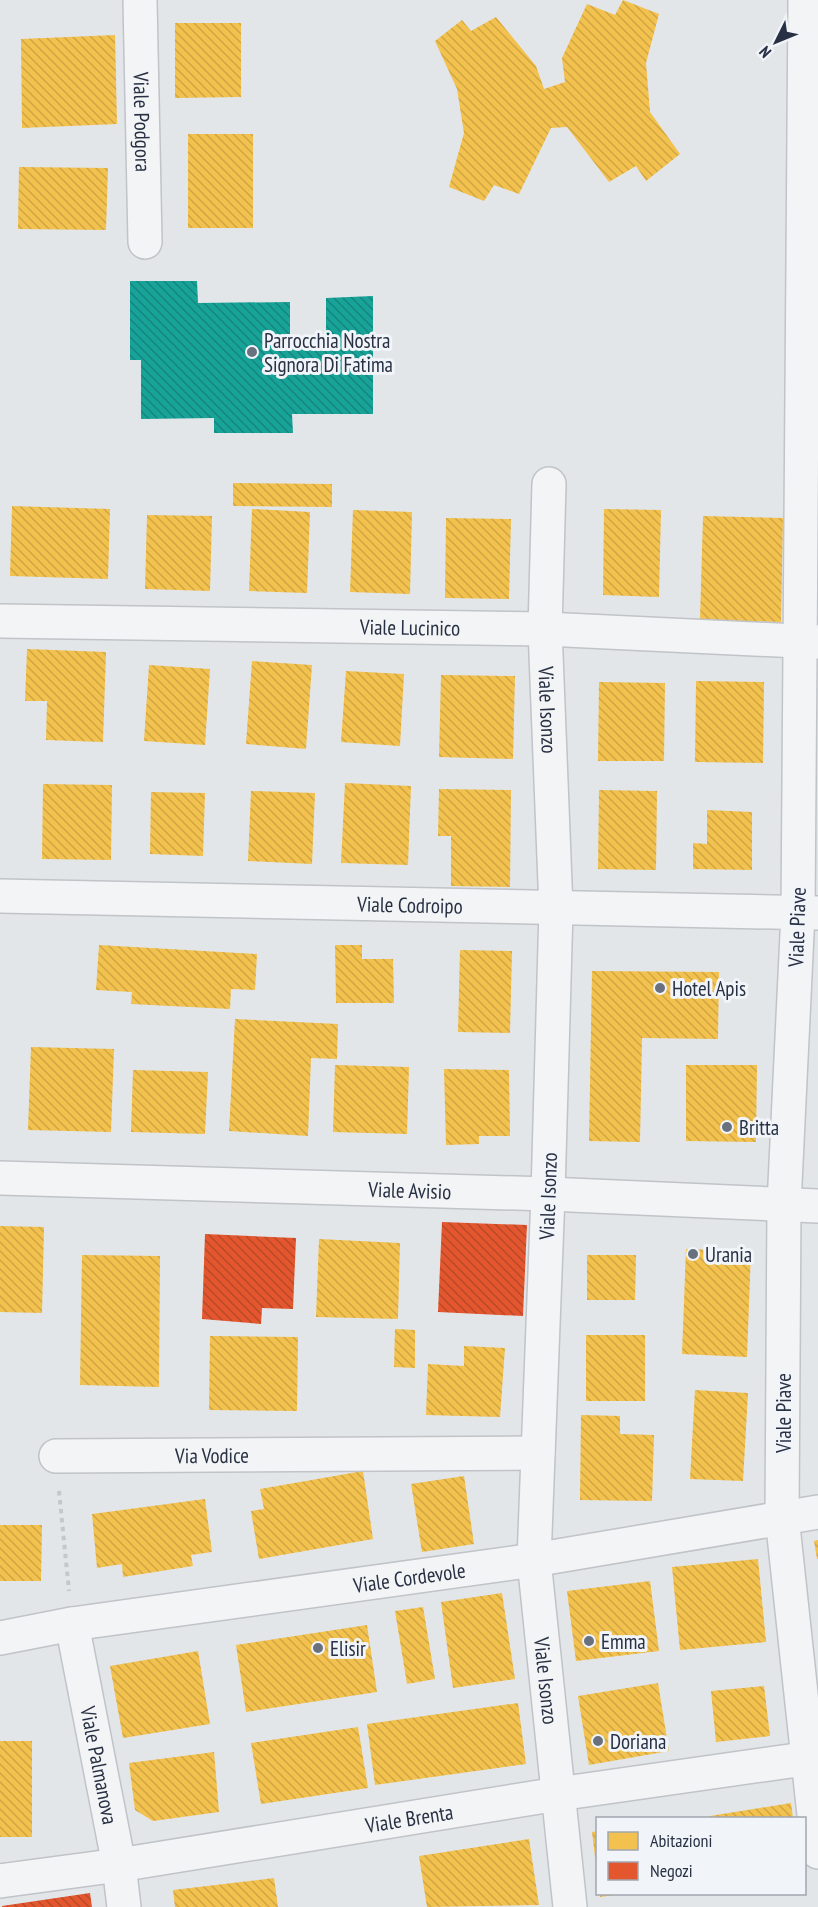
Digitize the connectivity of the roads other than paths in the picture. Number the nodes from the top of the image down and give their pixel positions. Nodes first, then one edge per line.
1 (140, 0) edge
2 (805, 0) edge
3 (145, 242) dead end
4 (549, 484) dead end
5 (0, 621) edge
6 (545, 629) junction
7 (810, 642) edge
8 (0, 896) edge
9 (556, 909) junction
10 (808, 913) edge
11 (0, 1178) edge
12 (548, 1194) junction
13 (784, 1206) junction
14 (818, 1206) edge
15 (538, 1453) junction
16 (56, 1456) road end
17 (818, 1512) edge
18 (782, 1517) junction
19 (534, 1560) junction
20 (72, 1624) junction
21 (0, 1638) edge
22 (813, 1758) edge
23 (558, 1794) junction
24 (818, 1852) edge
25 (119, 1865) junction
26 (0, 1881) edge
27 (124, 1907) edge
28 (570, 1907) edge

1 - 3 street, Viale Podgora
2 - 7 street, Viale Piave
4 - 6 street, Viale Isonzo
5 - 6 street, Viale Lucinico
6 - 7 street, Viale Lucinico
6 - 9 street, Viale Isonzo
7 - 10 street, Viale Piave
8 - 9 street, Viale Codroipo
9 - 10 street, Viale Codroipo
9 - 12 street, Viale Isonzo
10 - 13 street, Viale Piave
11 - 12 street, Viale Avisio
12 - 13 street, Viale Avisio
12 - 15 street, Viale Isonzo
13 - 14 street, Viale Avisio
13 - 18 street, Viale Piave
15 - 16 street, Via Vodice
15 - 19 street, Viale Isonzo
17 - 18 street, Viale Cordevole
18 - 19 street, Viale Cordevole
18 - 22 street, Viale Piave
19 - 20 street, Viale Cordevole
19 - 23 street, Viale Isonzo
20 - 21 street, Viale Cordevole
20 - 25 street, Viale Palmanova
22 - 23 street, Viale Brenta
22 - 24 street, Viale Piave
23 - 25 street, Viale Brenta
23 - 28 street, Viale Isonzo
25 - 26 street, Viale Brenta
25 - 27 street, Viale Palmanova

